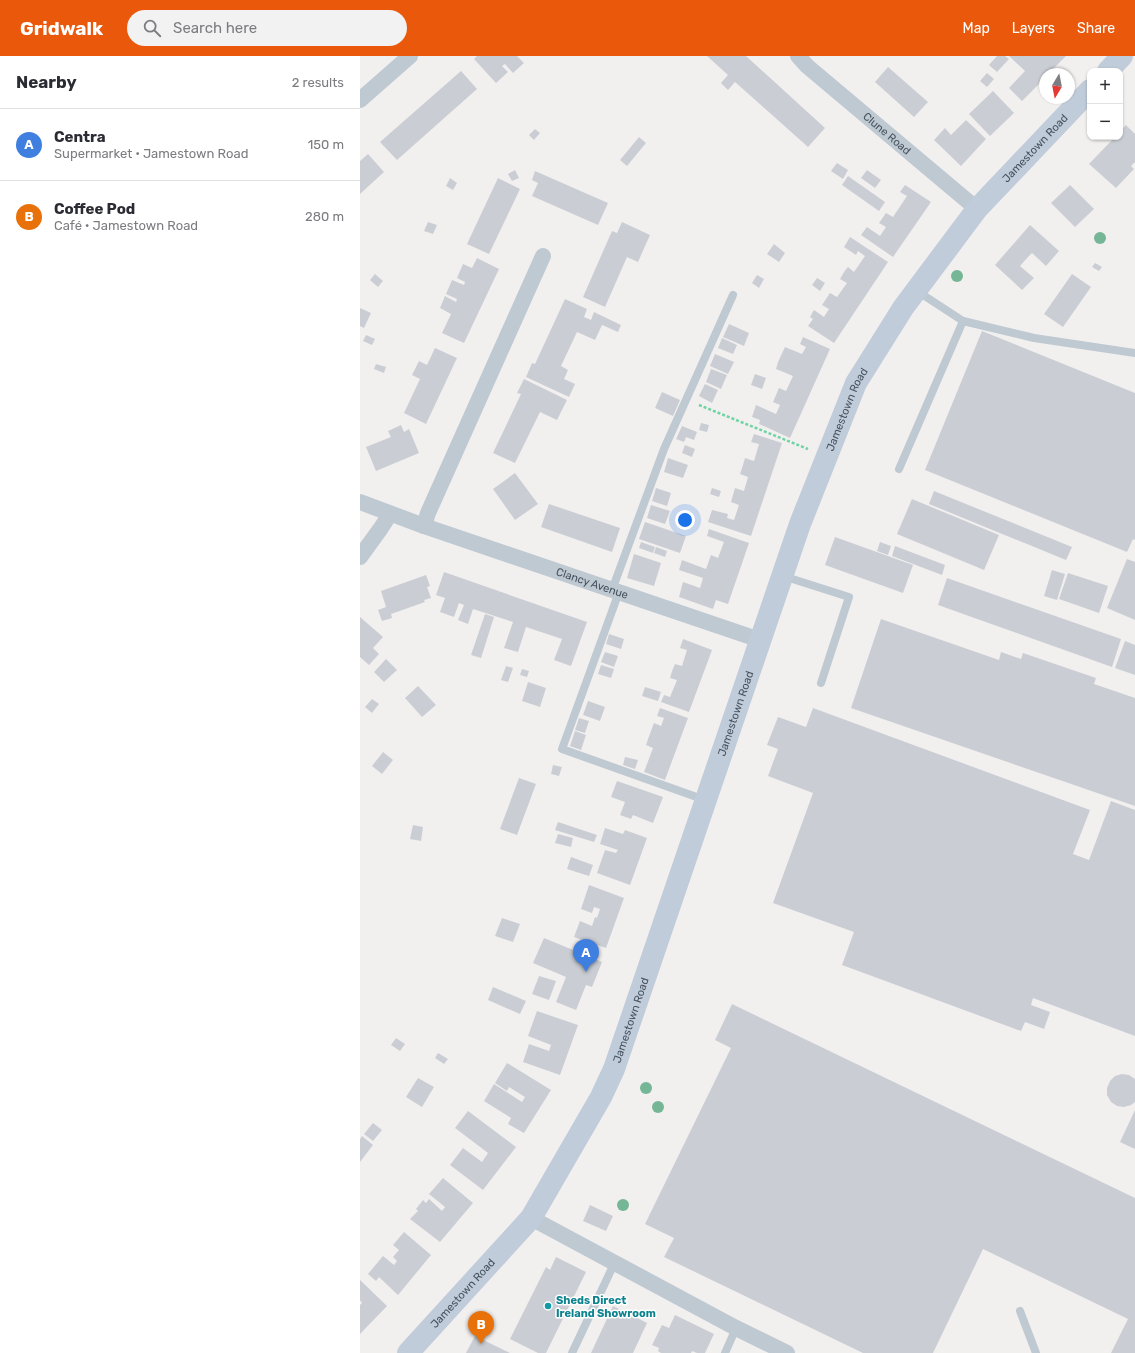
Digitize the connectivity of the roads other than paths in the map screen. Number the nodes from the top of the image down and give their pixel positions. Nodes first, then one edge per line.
1 (410, 56) edge
2 (798, 56) edge
3 (1122, 56) edge
4 (1111, 68) edge
5 (1087, 93) edge
6 (360, 100) edge
7 (977, 209) junction
8 (543, 256) dead end
9 (916, 290) junction
10 (733, 295) dead end
11 (963, 321) junction
12 (1135, 353) edge
13 (899, 469) dead end
14 (360, 502) edge
15 (390, 514) junction
16 (424, 526) junction
17 (360, 557) edge
18 (782, 575) junction
19 (615, 591) junction
20 (760, 640) junction
21 (821, 683) dead end
22 (706, 800) junction
23 (531, 1218) junction
24 (614, 1264) junction
25 (1020, 1311) dead end
26 (736, 1328) junction
27 (408, 1353) edge
28 (572, 1353) edge
29 (725, 1353) edge
30 (787, 1353) edge
31 (1036, 1353) edge

1 - 6 street
2 - 7 street, Clune Road
3 - 4 street
5 - 7 street, Jamestown Road
7 - 9 street, Jamestown Road
8 - 16 street
9 - 11 lane
9 - 18 street, Jamestown Road
10 - 19 lane
11 - 12 lane
11 - 13 lane
14 - 15 street, Clancy Avenue
15 - 16 street, Clancy Avenue
15 - 17 street
16 - 19 street, Clancy Avenue
18 - 20 street, Jamestown Road
18 - 21 lane
19 - 20 street, Clancy Avenue
19 - 22 lane
20 - 22 street, Jamestown Road
22 - 23 street, Jamestown Road
23 - 24 street
23 - 27 street, Jamestown Road
24 - 26 street
24 - 28 lane
25 - 31 lane
26 - 29 lane
26 - 30 street

